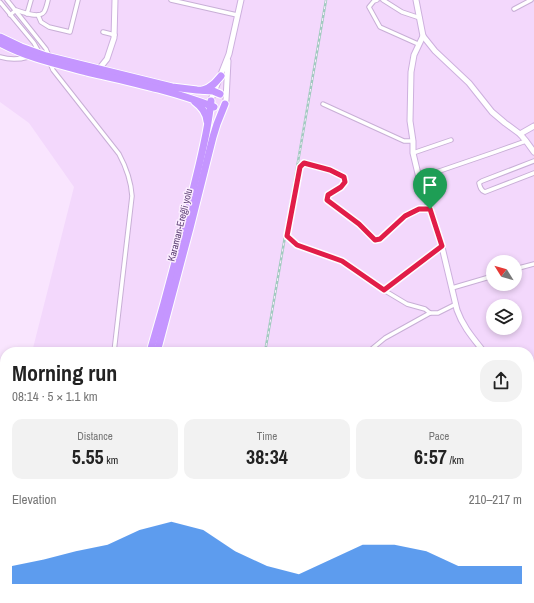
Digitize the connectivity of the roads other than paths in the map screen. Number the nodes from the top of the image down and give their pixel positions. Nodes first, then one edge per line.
1 (7, 0) edge
2 (31, 0) edge
3 (48, 0) edge
4 (78, 0) edge
5 (115, 0) edge
6 (171, 0) edge
7 (241, 0) edge
8 (377, 0) edge
9 (383, 0) edge
10 (416, 0) edge
11 (531, 0) edge
12 (0, 2) edge
13 (514, 9) dead end
14 (16, 10) junction
15 (27, 14) junction
16 (10, 15) junction
17 (38, 15) junction
18 (237, 15) junction
19 (420, 18) junction
20 (103, 32) dead end
21 (115, 34) junction
22 (423, 36) junction
23 (0, 37) edge
24 (0, 43) edge
25 (418, 44) junction
26 (39, 53) junction
27 (229, 54) junction
28 (0, 57) edge
29 (31, 57) junction
30 (49, 60) junction
31 (99, 69) junction
32 (221, 76) junction
33 (197, 90) junction
34 (184, 96) junction
35 (214, 99) junction
36 (226, 102) junction
37 (323, 104) dead end
38 (534, 126) edge
39 (208, 129) junction
40 (520, 134) junction
41 (451, 140) dead end
42 (526, 140) junction
43 (412, 141) junction
44 (534, 152) edge
45 (413, 153) junction
46 (534, 161) edge
47 (534, 173) edge
48 (419, 178) junction
49 (430, 209) junction
50 (442, 246) junction
51 (534, 264) edge
52 (522, 267) edge
53 (486, 278) edge
54 (452, 288) junction
55 (384, 290) junction
56 (456, 304) junction
57 (430, 313) junction
58 (115, 347) edge
59 (151, 347) edge
60 (158, 347) edge
61 (374, 347) edge
62 (480, 347) edge

1 - 14 street
2 - 15 street
3 - 17 street
4 - 17 street
5 - 21 street
6 - 18 street
7 - 18 street
8 - 25 street
9 - 19 street
10 - 19 street
11 - 13 street
12 - 16 street
14 - 15 street
14 - 16 street
14 - 30 street
15 - 17 street
16 - 26 street
18 - 27 street
19 - 22 street
20 - 21 street
21 - 31 street
22 - 25 street
22 - 40 street
23 - 26 highway
24 - 29 highway
25 - 43 street
26 - 30 highway
27 - 32 street
27 - 36 street
28 - 29 street
29 - 30 highway
30 - 31 highway
30 - 34 highway
30 - 58 street
31 - 33 highway
32 - 33 highway
32 - 35 street
33 - 35 highway
34 - 35 highway
34 - 39 highway
35 - 36 highway
35 - 36 highway
35 - 39 highway, Karaman-Ereğli yolu
36 - 60 highway, Karaman-Ereğli yolu
37 - 43 street
38 - 40 street
39 - 59 highway, Karaman-Ereğli yolu
40 - 42 street
41 - 45 street
42 - 44 street
42 - 48 street
43 - 45 street
45 - 48 street
46 - 47 street
48 - 49 street
49 - 50 street
49 - 55 street
50 - 54 street
50 - 55 street
51 - 52 street
53 - 54 street
54 - 56 street
55 - 57 street
56 - 57 street
56 - 62 street
57 - 61 street

